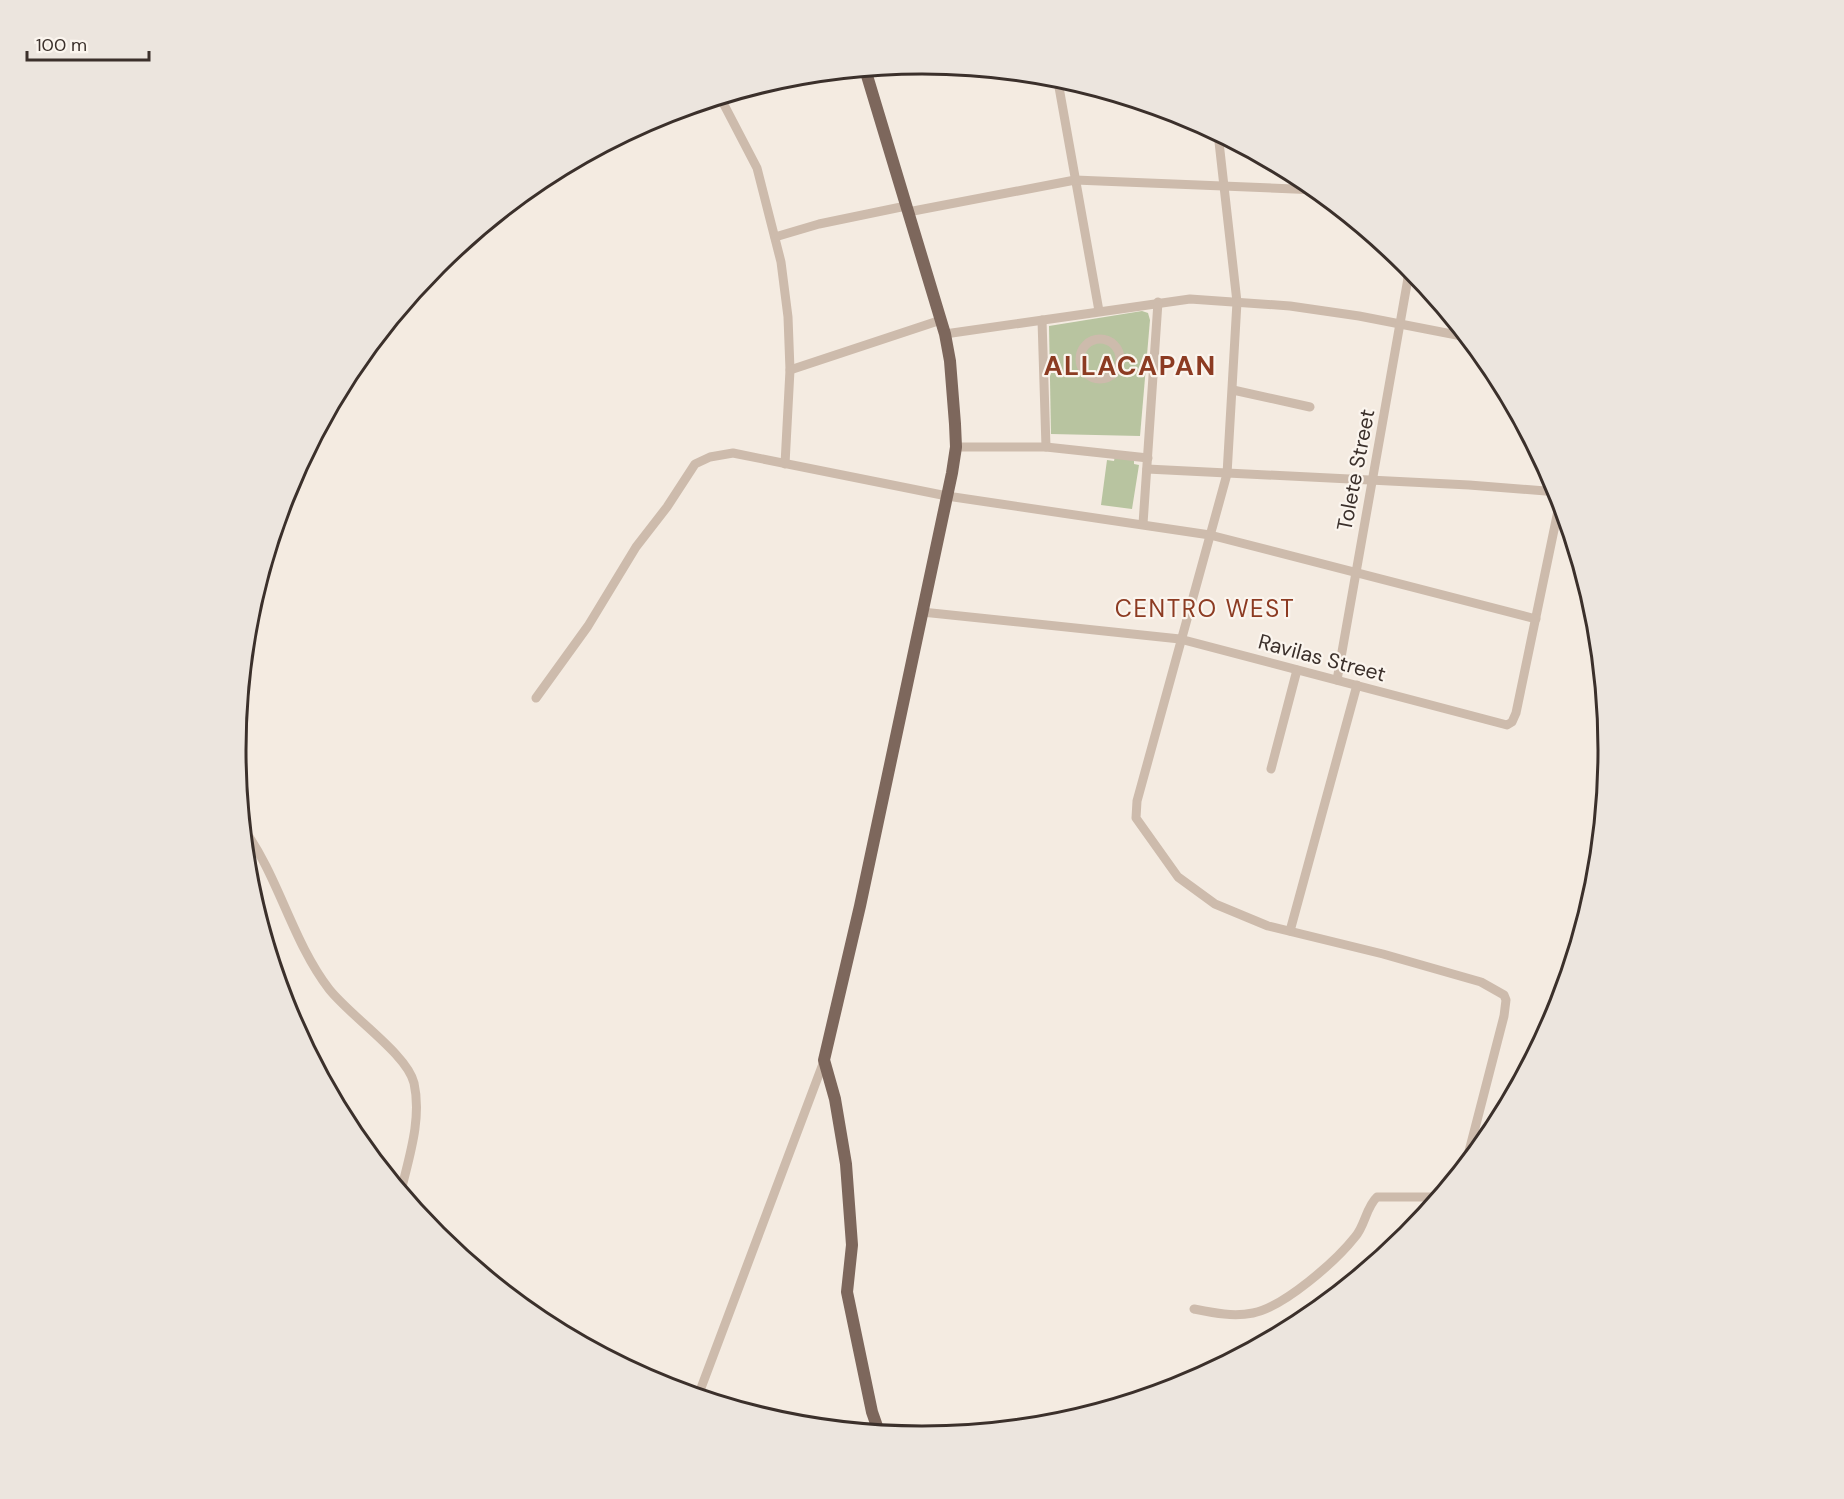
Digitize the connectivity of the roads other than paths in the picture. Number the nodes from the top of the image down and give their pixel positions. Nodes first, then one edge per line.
1 (867, 76) edge
2 (1059, 87) edge
3 (724, 104) edge
4 (1219, 142) edge
5 (1075, 180) junction
6 (1224, 186) junction
7 (1301, 189) edge
8 (907, 209) junction
9 (775, 237) junction
10 (1408, 279) edge
11 (1158, 302) junction
12 (1237, 302) junction
13 (1099, 311) junction
14 (941, 320) junction
15 (1042, 320) junction
16 (1400, 322) junction
17 (945, 334) junction
18 (1455, 334) edge
19 (790, 370) junction
20 (1092, 377) joint
21 (1233, 390) junction
22 (1310, 407) dead end
23 (956, 447) junction
24 (1046, 447) junction
25 (1148, 458) junction
26 (785, 464) junction
27 (1147, 469) junction
28 (1227, 474) junction
29 (1374, 481) junction
30 (1547, 491) edge
31 (947, 496) junction
32 (1557, 517) edge
33 (1143, 525) junction
34 (1210, 535) junction
35 (1355, 570) junction
36 (922, 612) junction
37 (1536, 619) junction
38 (1180, 639) junction
39 (1297, 670) junction
40 (1337, 680) junction
41 (1357, 685) junction
42 (536, 698) dead end
43 (1271, 769) dead end
44 (254, 848) edge
45 (1290, 931) junction
46 (825, 1060) junction
47 (1471, 1143) edge
48 (403, 1182) edge
49 (1428, 1197) edge
50 (1194, 1309) dead end
51 (701, 1388) edge
52 (876, 1424) edge

1 - 8 main road
2 - 5 street
3 - 9 street
4 - 6 street
5 - 6 street
5 - 8 street
5 - 13 street
6 - 7 street
6 - 12 street
8 - 9 street
8 - 14 main road
9 - 19 street
10 - 16 street, Tolete Street
11 - 12 street
11 - 13 street
11 - 25 street
12 - 16 street
12 - 21 street
13 - 15 street
14 - 17 main road
14 - 19 street
15 - 17 street
15 - 24 street
16 - 18 street
16 - 29 street, Tolete Street
17 - 23 main road
19 - 26 street
20 - 20 street
21 - 22 street
21 - 28 street
23 - 24 street
23 - 31 main road
24 - 25 street
25 - 27 street
26 - 31 street
26 - 42 street
27 - 28 street
27 - 33 street
28 - 29 street
28 - 34 street
29 - 30 street
29 - 35 street, Tolete Street
31 - 33 street
31 - 36 main road
32 - 37 street
33 - 34 street
34 - 35 street
34 - 38 street
35 - 37 street
35 - 40 street, Tolete Street
36 - 38 street, Ravilas Street
36 - 46 main road
37 - 41 street, Ravilas Street
38 - 39 street, Ravilas Street
38 - 45 street
39 - 40 street, Ravilas Street
39 - 43 street
40 - 41 street, Ravilas Street
41 - 45 street
44 - 48 street
45 - 47 street
46 - 51 street
46 - 52 main road
49 - 50 street

